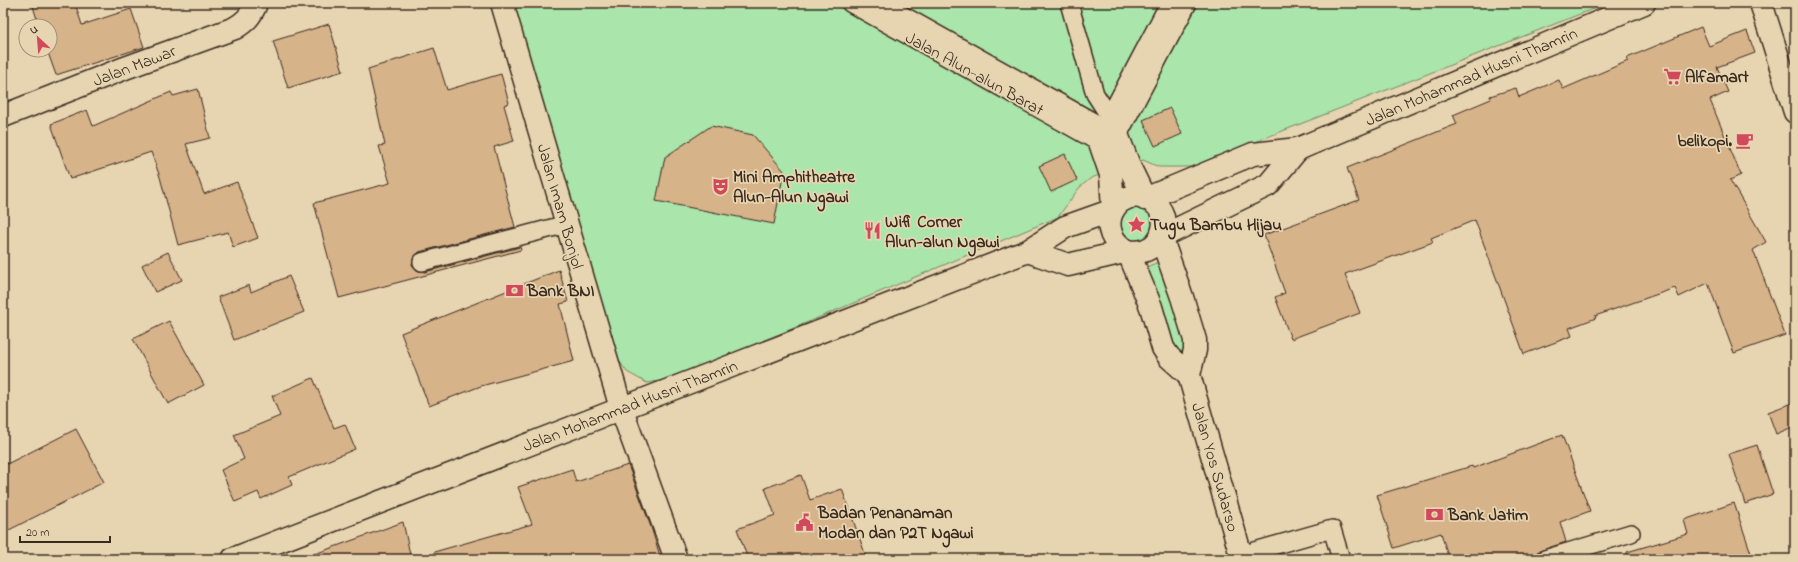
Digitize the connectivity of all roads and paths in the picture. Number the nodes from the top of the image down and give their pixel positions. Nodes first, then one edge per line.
1 (254, 3) edge
2 (502, 3) edge
3 (850, 3) edge
4 (876, 3) edge
5 (1069, 3) edge
6 (1172, 3) edge
7 (1188, 3) edge
8 (1644, 3) edge
9 (1761, 3) edge
10 (1795, 112) edge
11 (3, 116) edge
12 (1106, 131) junction
13 (1298, 149) junction
14 (1145, 198) junction
15 (1113, 210) junction
16 (567, 224) junction
17 (1161, 237) junction
18 (1028, 251) junction
19 (1128, 251) junction
20 (422, 262) dead end
21 (1189, 375) junction
22 (621, 408) junction
23 (1631, 533) dead end
24 (1242, 557) edge
25 (233, 559) edge
26 (676, 559) edge
27 (1341, 559) edge
28 (1545, 559) edge

1 - 11 main road, Jalan Mawar
2 - 16 main road, Jalan Imam Bonjol
3 - 12 lane, Jalan Alun-alun Barat
4 - 12 main road
5 - 12 lane
6 - 12 main road
7 - 12 lane
8 - 13 main road, Jalan Mohammad Husni Thamrin
9 - 10 main road
12 - 14 main road
12 - 15 main road
13 - 14 main road, Jalan Mohammad Husni Thamrin
13 - 17 main road, Jalan Mohammad Husni Thamrin
14 - 15 main road
14 - 17 main road
15 - 18 main road, Jalan Mohammad Husni Thamrin
15 - 19 main road
16 - 20 lane
16 - 22 main road, Jalan Imam Bonjol
17 - 19 main road
17 - 21 main road, Jalan Yos Sudarso
18 - 19 main road
18 - 22 main road, Jalan Mohammad Husni Thamrin
19 - 21 main road
21 - 24 main road, Jalan Yos Sudarso
22 - 25 main road, Jalan Mohammad Husni Thamrin
22 - 26 main road, Jalan Imam Bonjol
23 - 28 lane
24 - 27 lane

